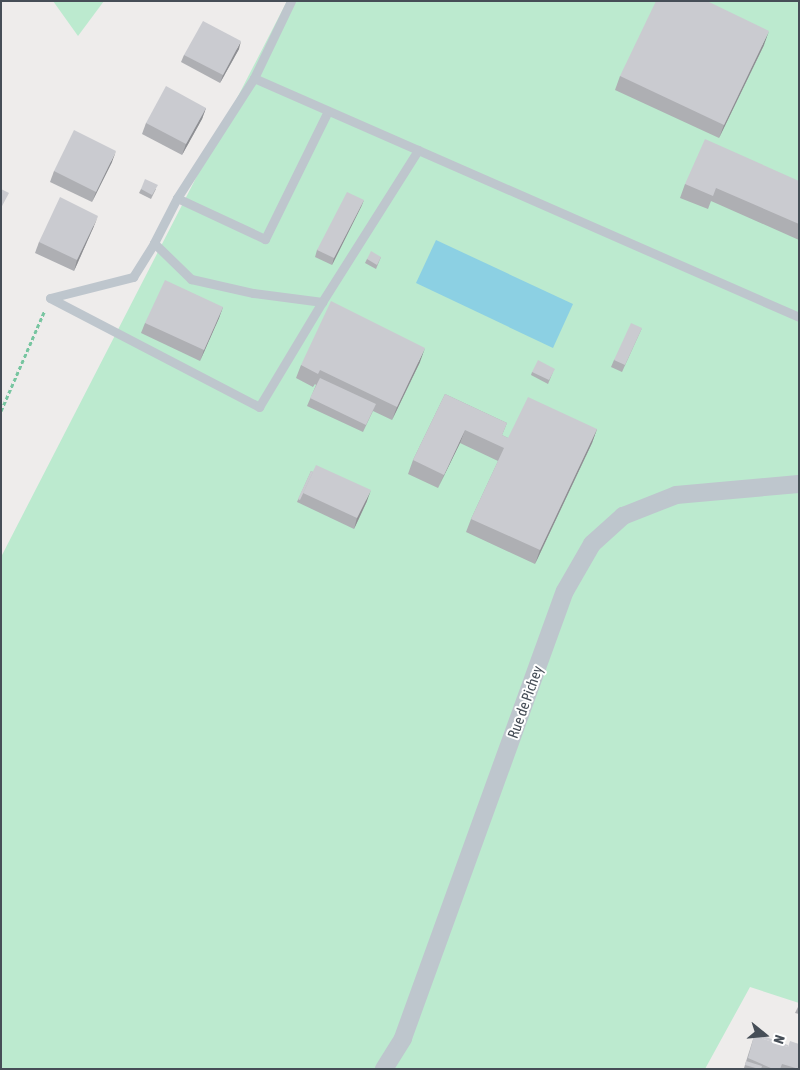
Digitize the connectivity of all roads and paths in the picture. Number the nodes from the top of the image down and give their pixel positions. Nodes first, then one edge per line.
1 (291, 1) edge
2 (254, 78) junction
3 (328, 111) junction
4 (418, 150) junction
5 (177, 198) junction
6 (154, 243) junction
7 (50, 298) junction
8 (322, 302) junction
9 (799, 316) edge
10 (1, 411) edge
11 (799, 484) edge
12 (384, 1069) edge

1 - 2 lane
2 - 3 lane
2 - 5 lane
3 - 4 lane
3 - 5 lane
4 - 8 lane
4 - 9 lane
5 - 6 lane
6 - 7 lane
6 - 8 lane
7 - 8 lane
7 - 10 path
11 - 12 street, Rue de Pichey

